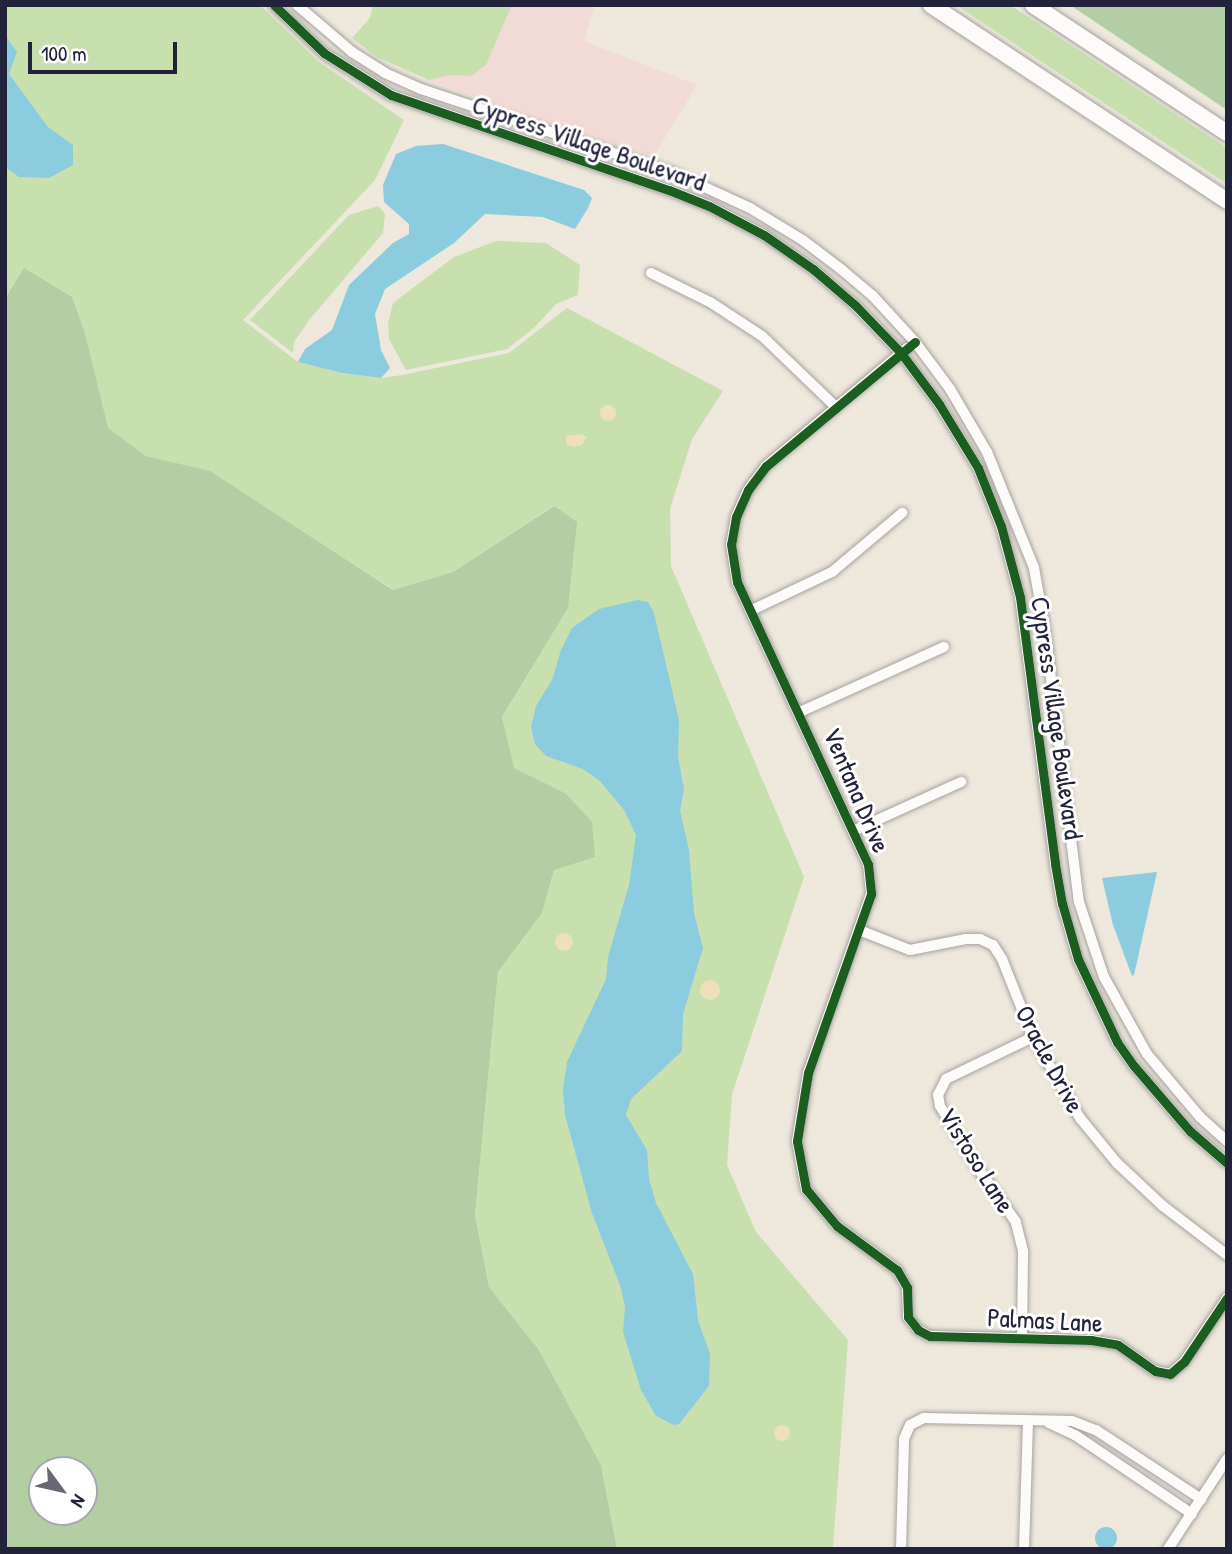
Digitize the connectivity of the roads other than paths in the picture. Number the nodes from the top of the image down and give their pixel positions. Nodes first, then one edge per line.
1 (274, 5) edge
2 (297, 5) edge
3 (931, 5) edge
4 (1033, 5) edge
5 (1227, 133) edge
6 (1227, 201) edge
7 (651, 273) dead end
8 (915, 342) junction
9 (901, 353) junction
10 (836, 407) junction
11 (902, 513) dead end
12 (752, 610) junction
13 (944, 647) dead end
14 (800, 712) junction
15 (961, 782) dead end
16 (853, 831) junction
17 (859, 930) junction
18 (1033, 1037) junction
19 (1227, 1141) edge
20 (1227, 1163) edge
21 (1227, 1255) edge
22 (1227, 1298) edge
23 (918, 1330) joint
24 (1022, 1338) junction
25 (1028, 1422) junction
26 (1047, 1422) junction
27 (1128, 1452) junction
28 (1227, 1460) edge
29 (1144, 1462) junction
30 (1119, 1465) junction
31 (1136, 1476) junction
32 (1201, 1499) junction
33 (1192, 1514) junction
34 (901, 1549) edge
35 (1024, 1549) edge
36 (1168, 1549) edge

1 - 9 street, Cypress Village Boulevard
2 - 8 street, Cypress Village Boulevard
3 - 6 highway
4 - 5 highway
7 - 10 street
8 - 9 street, Ventana Drive
8 - 19 street, Cypress Village Boulevard
9 - 10 street, Ventana Drive
9 - 20 street, Cypress Village Boulevard
10 - 12 street, Ventana Drive
11 - 12 street
12 - 14 street, Ventana Drive
13 - 14 street
14 - 16 street, Ventana Drive
15 - 16 street
16 - 17 street, Ventana Drive
17 - 18 street, Oracle Drive
17 - 23 street, Ventana Drive
18 - 21 street, Oracle Drive
18 - 24 street, Vistoso Lane
22 - 24 street, Palmas Lane
23 - 24 street, Palmas Lane
25 - 26 street
25 - 34 street
25 - 35 street
26 - 27 street
26 - 30 street
27 - 29 street
27 - 30 street
28 - 32 street
29 - 31 street
29 - 32 street
30 - 31 street
31 - 33 street
32 - 33 street
33 - 36 street

